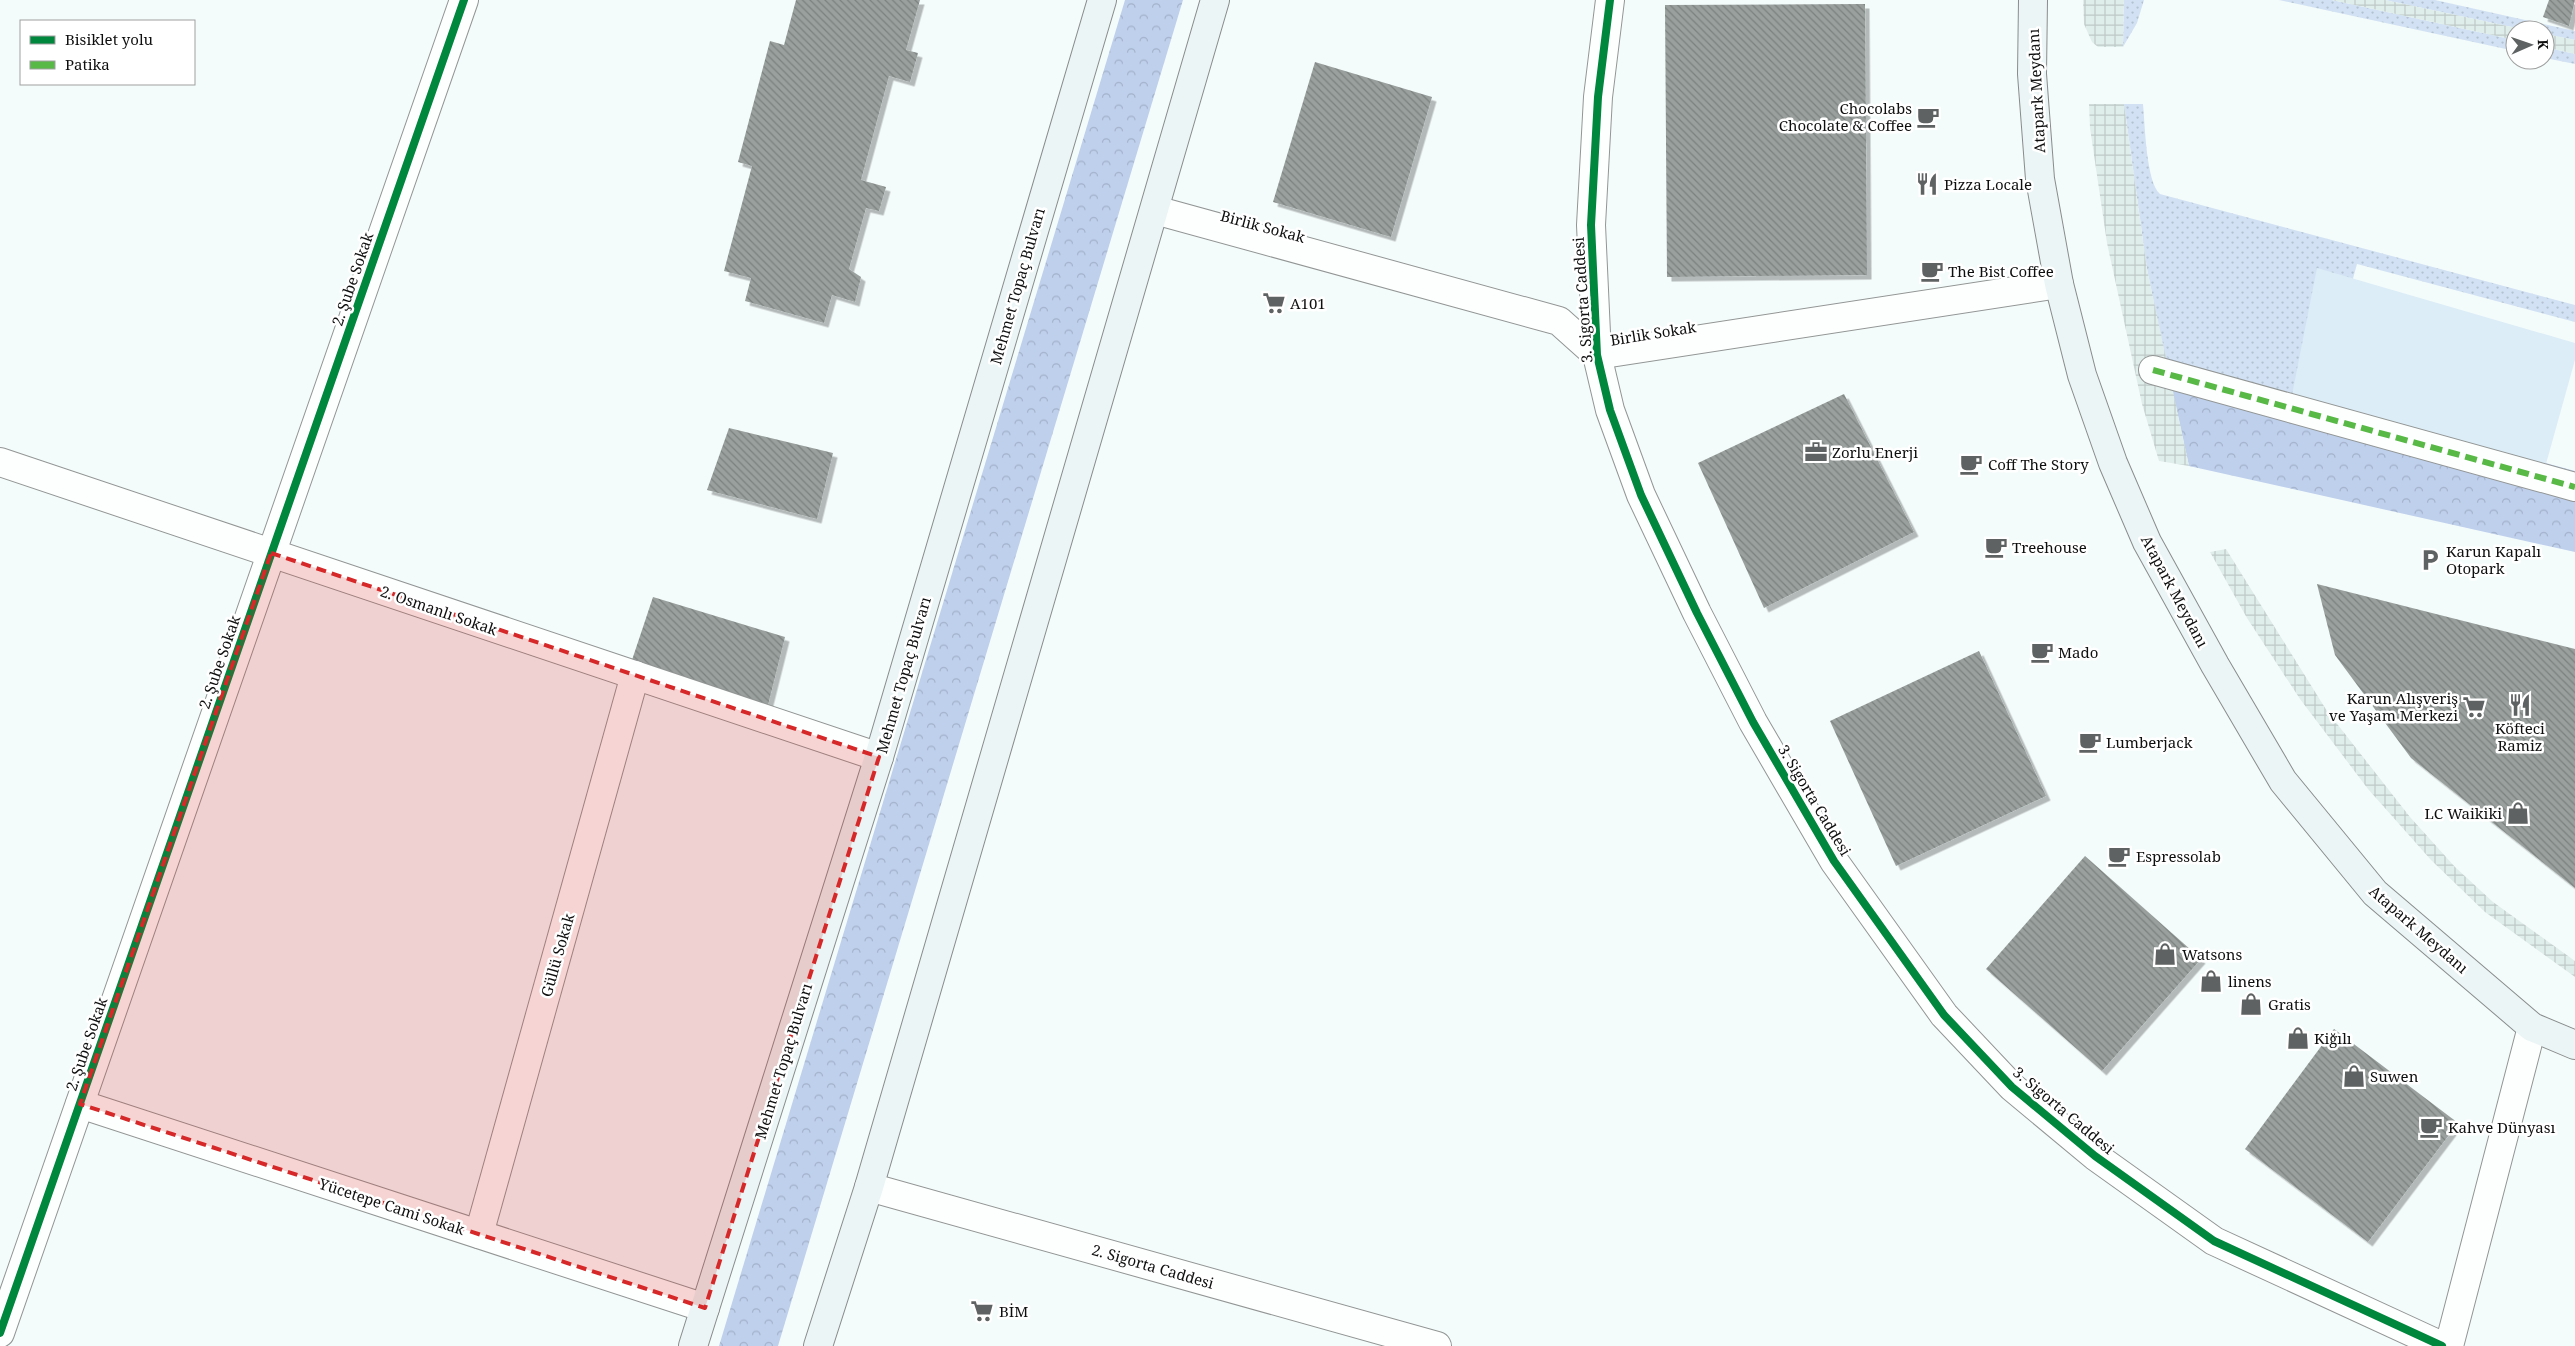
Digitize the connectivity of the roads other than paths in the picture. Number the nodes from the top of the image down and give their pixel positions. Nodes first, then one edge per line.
1 (464, 0) edge
2 (1102, 0) edge
3 (1215, 0) edge
4 (1610, 0) edge
5 (2033, 0) edge
6 (1155, 210) junction
7 (2059, 284) junction
8 (1597, 355) junction
9 (2153, 370) dead end
10 (0, 462) edge
11 (2575, 487) edge
12 (271, 554) junction
13 (635, 675) junction
14 (879, 757) junction
15 (2532, 1026) junction
16 (2575, 1045) edge
17 (80, 1104) junction
18 (868, 1187) junction
19 (479, 1234) junction
20 (705, 1308) junction
21 (0, 1333) edge
22 (693, 1346) edge
23 (818, 1346) edge
24 (1437, 1346) edge
25 (2442, 1346) edge
26 (2449, 1346) edge

1 - 12 street, 2. Şube Sokak
2 - 14 main road, Mehmet Topaç Bulvarı
3 - 6 main road
4 - 8 street, 3. Sigorta Caddesi
5 - 7 main road, Atapark Meydanı
6 - 8 street, Birlik Sokak
6 - 18 main road
7 - 8 street, Birlik Sokak
7 - 15 main road, Atapark Meydanı
8 - 25 street, 3. Sigorta Caddesi
9 - 11 street
10 - 12 street, 2. Osmanlı Sokak
12 - 13 street, 2. Osmanlı Sokak
12 - 17 street, 2. Şube Sokak
13 - 14 street, 2. Osmanlı Sokak
13 - 19 street, Güllü Sokak
14 - 20 main road, Mehmet Topaç Bulvarı
15 - 16 main road, Atapark Meydanı
15 - 26 street
17 - 19 street, Yücetepe Cami Sokak
17 - 21 street, 2. Şube Sokak
18 - 23 main road
18 - 24 street, 2. Sigorta Caddesi
19 - 20 street, Yücetepe Cami Sokak
20 - 22 main road, Mehmet Topaç Bulvarı

